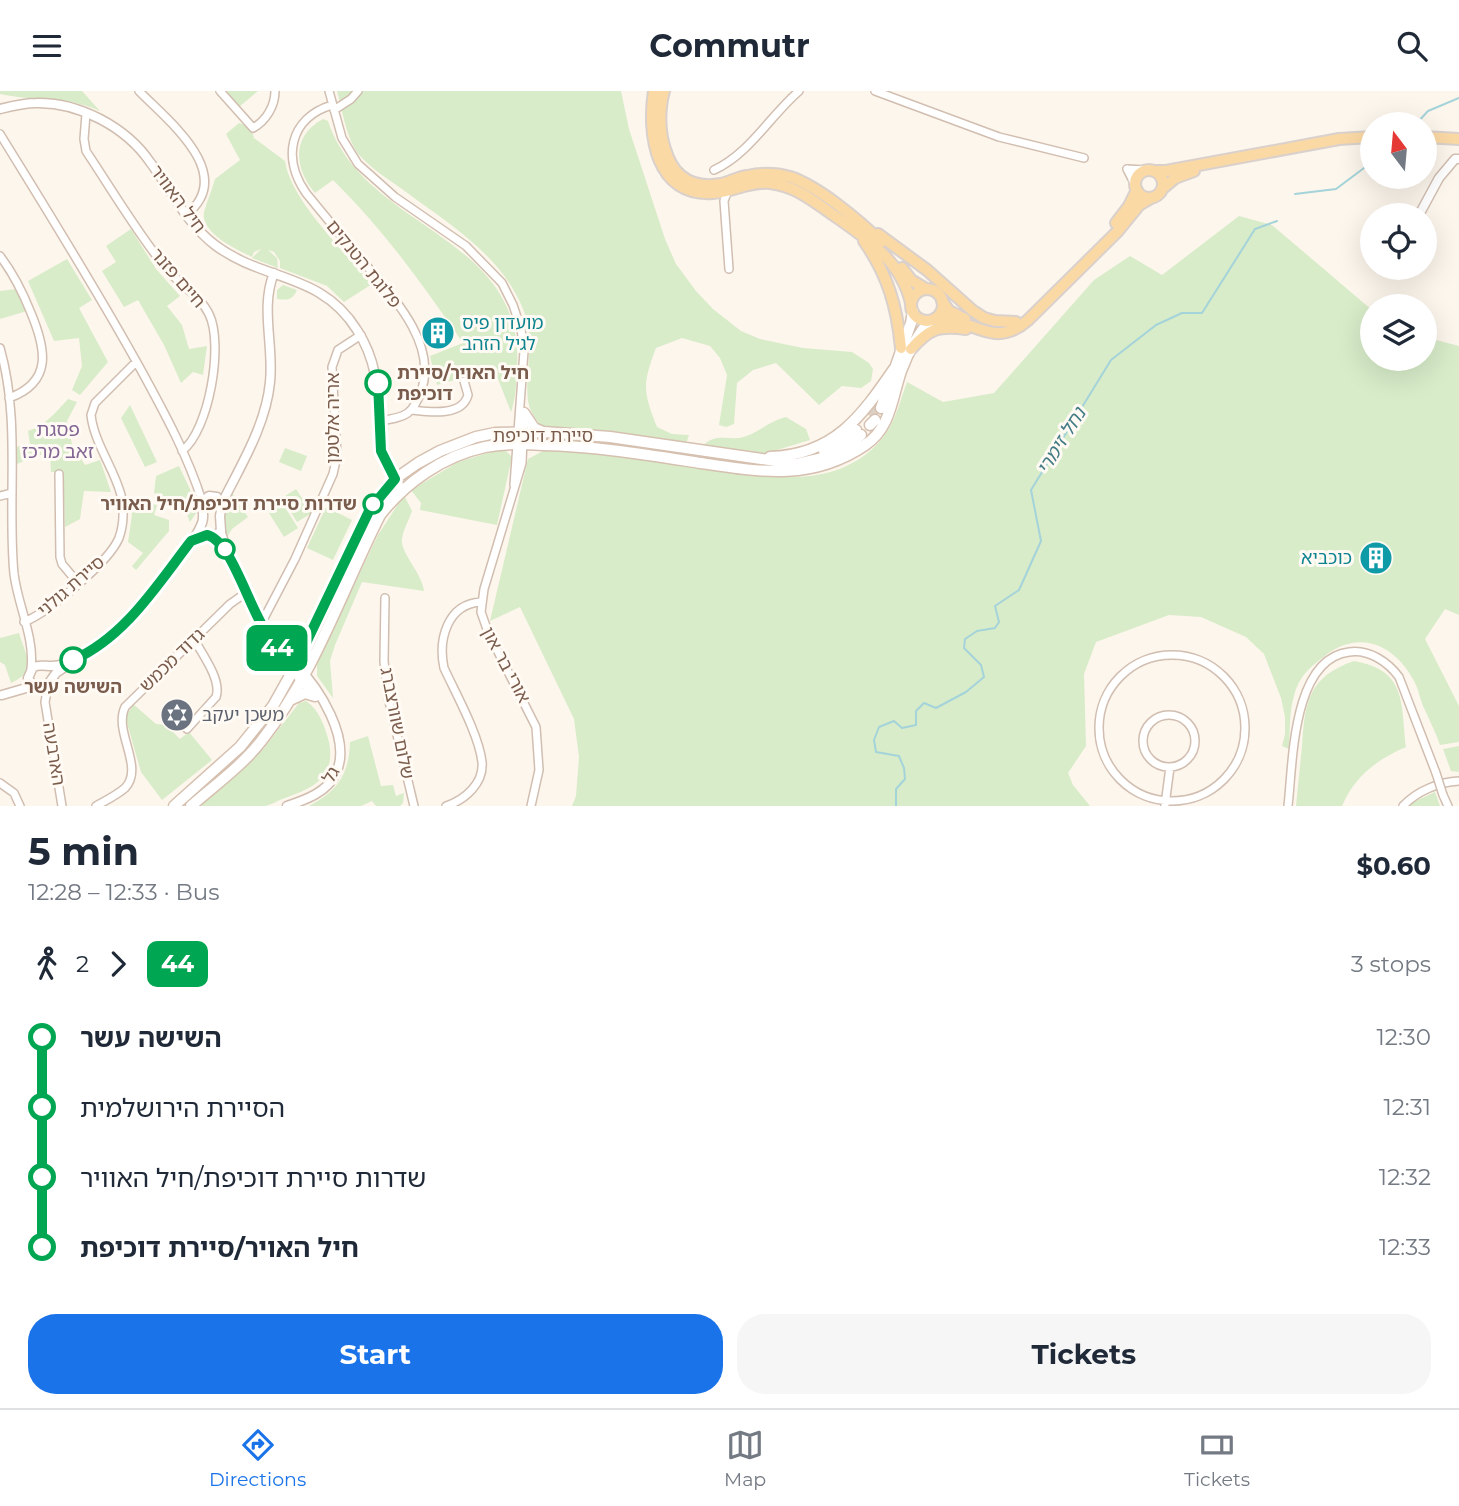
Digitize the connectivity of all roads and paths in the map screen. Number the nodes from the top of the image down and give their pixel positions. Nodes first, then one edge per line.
1 (139, 91) edge
2 (220, 91) edge
3 (275, 91) edge
4 (329, 91) edge
5 (358, 91) edge
6 (654, 91) edge
7 (664, 91) edge
8 (799, 91) edge
9 (874, 91) edge
10 (333, 108) junction
11 (0, 110) edge
12 (86, 114) junction
13 (0, 134) edge
14 (1360, 138) edge
15 (1437, 138) edge
16 (1459, 139) edge
17 (1242, 157) junction
18 (1084, 158) dead end
19 (1459, 159) edge
20 (714, 170) dead end
21 (1150, 170) junction
22 (1163, 187) junction
23 (1136, 188) junction
24 (729, 189) junction
25 (710, 194) junction
26 (1151, 198) junction
27 (724, 201) junction
28 (1425, 203) edge
29 (186, 215) junction
30 (851, 215) junction
31 (857, 230) junction
32 (0, 256) edge
33 (729, 269) dead end
34 (274, 273) junction
35 (926, 289) junction
36 (942, 301) junction
37 (912, 307) junction
38 (932, 320) junction
39 (1016, 322) junction
40 (985, 332) junction
41 (361, 335) junction
42 (0, 348) edge
43 (906, 349) junction
44 (136, 362) junction
45 (892, 372) junction
46 (464, 381) dead end
47 (521, 388) junction
48 (9, 398) junction
49 (880, 406) tunnel mouth
50 (412, 411) junction
51 (524, 413) junction
52 (380, 421) junction
53 (544, 432) junction
54 (520, 433) junction
55 (859, 433) dead end
56 (520, 445) junction
57 (182, 451) junction
58 (750, 458) junction
59 (59, 474) dead end
60 (397, 478) junction
61 (404, 488) junction
62 (12, 493) junction
63 (0, 496) edge
64 (212, 499) junction
65 (201, 526) junction
66 (221, 531) junction
67 (210, 536) junction
68 (191, 541) junction
69 (231, 558) junction
70 (78, 583) junction
71 (247, 592) junction
72 (385, 598) dead end
73 (481, 602) junction
74 (24, 622) junction
75 (261, 624) junction
76 (194, 639) junction
77 (268, 639) junction
78 (305, 645) junction
79 (31, 647) junction
80 (281, 651) junction
81 (79, 657) junction
82 (46, 667) junction
83 (294, 668) junction
84 (303, 677) junction
85 (32, 681) junction
86 (50, 681) junction
87 (315, 695) junction
88 (1, 696) edge
89 (290, 700) junction
90 (45, 702) junction
91 (332, 722) junction
92 (187, 729) dead end
93 (1170, 767) junction
94 (1459, 781) edge
95 (0, 783) edge
96 (1165, 804) edge
97 (20, 806) edge
98 (62, 806) edge
99 (96, 806) edge
100 (174, 806) edge
101 (191, 806) edge
102 (287, 806) edge
103 (414, 806) edge
104 (446, 806) edge
105 (531, 806) edge
106 (1288, 806) edge
107 (1403, 806) edge
108 (1448, 806) edge

1 - 29 street
2 - 3 street
4 - 10 street
5 - 10 street, פלוגת הטנקים
6 - 25 main road
7 - 30 main road
8 - 20 street
9 - 18 street
10 - 47 street
10 - 50 street, פלוגת הטנקים
11 - 12 street, חיל האוויר
12 - 29 street, חיל האוויר
12 - 57 street, חיים פזנר
13 - 44 street
14 - 17 main road
15 - 16 main road
17 - 21 main road
17 - 22 main road
19 - 28 street
21 - 22 main road
21 - 23 main road
22 - 26 main road
23 - 26 main road
23 - 39 main road
24 - 25 main road
24 - 27 street
24 - 31 main road
25 - 27 street
26 - 40 main road
27 - 33 street
29 - 34 street, חיל האוויר
30 - 35 main road
30 - 39 main road
31 - 37 main road
31 - 43 main road
32 - 48 street
34 - 41 street, חיל האוויר
34 - 64 street
35 - 36 main road
35 - 37 main road
36 - 38 main road
36 - 39 main road
37 - 38 main road
37 - 43 main road
38 - 40 main road
38 - 43 main road
40 - 43 main road
41 - 52 street, חיל האוויר
41 - 75 street, אריה אלטמן
42 - 48 street, הארבעה
43 - 45 main road
43 - 56 main road, סיירת דוכיפת
44 - 57 street
44 - 70 street, סיירת גולני
45 - 49 main road
45 - 58 main road
46 - 50 street
47 - 51 street
47 - 54 street
48 - 62 street, הארבעה
50 - 52 street
51 - 53 main road
51 - 54 street
52 - 60 street, חיל האוויר
53 - 54 main road, סיירת דוכיפת
53 - 58 main road, סיירת דוכיפת
54 - 56 street, אורי בר און
54 - 60 main road, סיירת דוכיפת
55 - 58 main road, סיירת דוכיפת
56 - 61 main road, סיירת דוכיפת
56 - 73 street, אורי בר און
57 - 64 street
59 - 70 street
60 - 61 street, חיל האוויר
60 - 78 main road, סיירת דוכיפת
61 - 84 main road, סיירת דוכיפת
62 - 63 street
62 - 74 street, הארבעה
64 - 65 street
64 - 66 street
65 - 67 street
65 - 68 street
66 - 67 street
66 - 69 street
67 - 68 street
67 - 69 street
68 - 81 street
69 - 71 street
70 - 74 street, סיירת גולני
71 - 75 street
71 - 76 street, גדוד מכמש
72 - 103 street, שלום שוורצברג
73 - 104 street
73 - 105 street, אורי בר און
74 - 79 street, הארבעה
75 - 77 street
76 - 92 street
76 - 99 street, גדוד מכמש
77 - 80 street
77 - 83 street
78 - 80 main road
78 - 83 main road, סיירת דוכיפת
79 - 82 street, הארבעה
79 - 85 street, הארבעה
80 - 83 street
81 - 82 street
81 - 86 street
82 - 85 street
82 - 86 street
83 - 84 street, גל
83 - 100 main road, סיירת דוכיפת
84 - 87 street, גל
84 - 89 main road, סיירת דוכיפת
84 - 91 street, גל
85 - 86 street
85 - 88 street
85 - 90 street, הארבעה
86 - 90 street, הארבעה
87 - 89 main road
87 - 91 street, גל
89 - 101 main road, סיירת דוכיפת
90 - 98 street, הארבעה
91 - 102 street, גל
93 - 93 street
93 - 96 street
94 - 107 street
95 - 97 street
96 - 96 street
106 - 108 street, bridge

